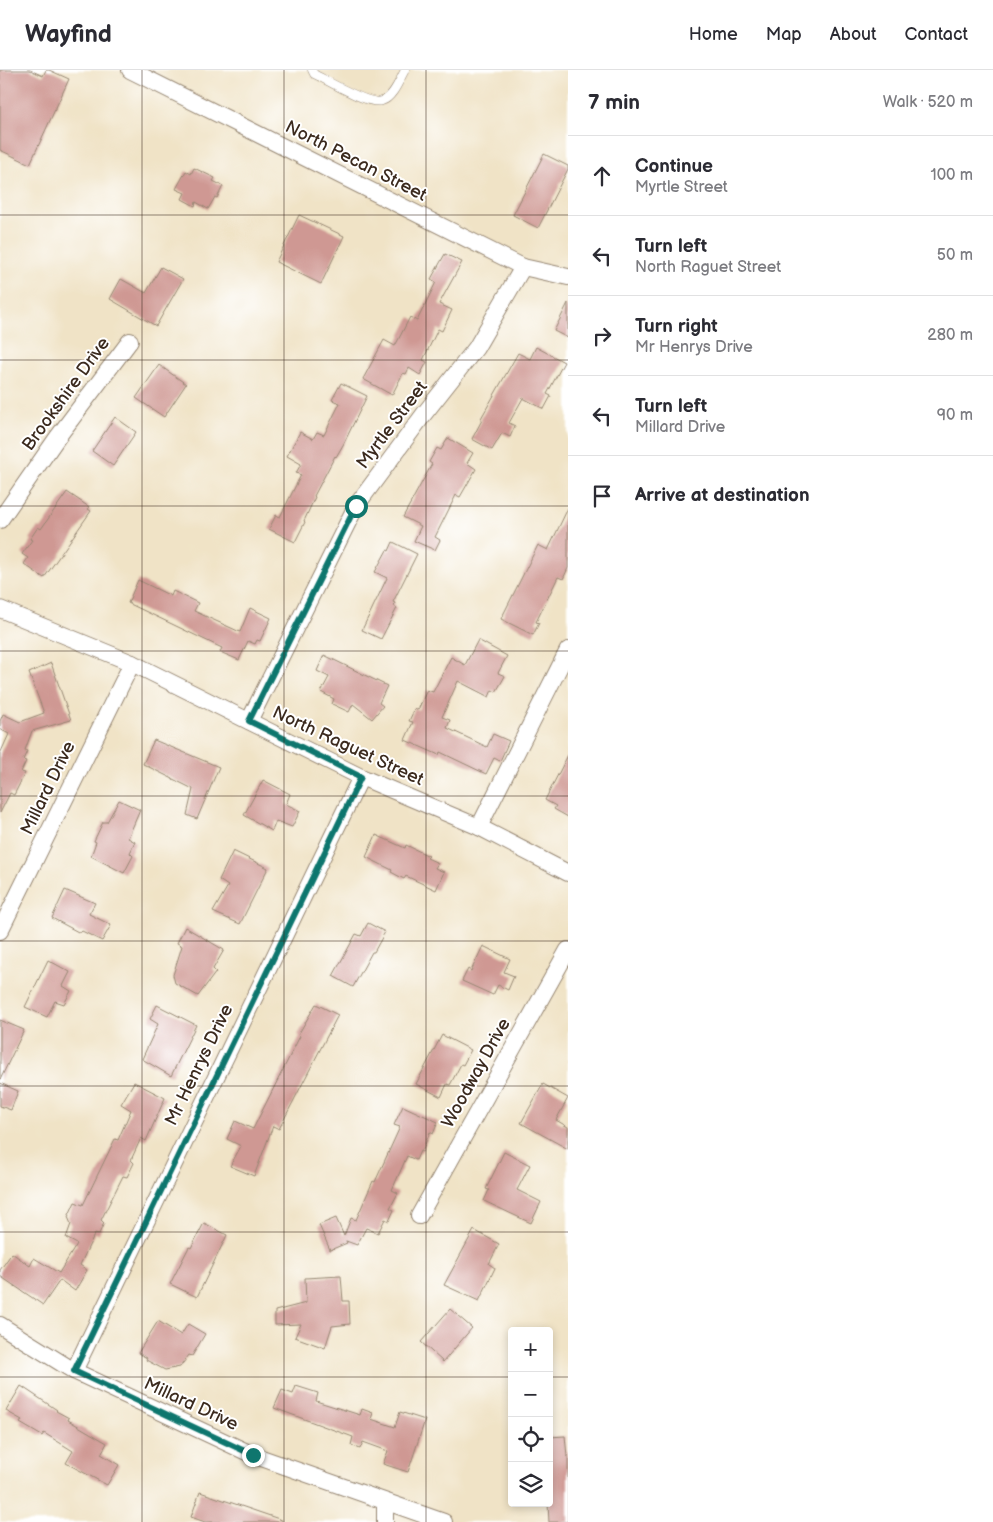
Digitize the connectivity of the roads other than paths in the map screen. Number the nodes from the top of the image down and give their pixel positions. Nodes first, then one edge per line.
1 (130, 70) edge
2 (312, 70) edge
3 (405, 70) edge
4 (523, 267) junction
5 (568, 277) edge
6 (130, 341) dead end
7 (0, 520) edge
8 (0, 609) edge
9 (568, 650) edge
10 (132, 663) junction
11 (249, 721) junction
12 (361, 777) junction
13 (479, 827) junction
14 (568, 873) edge
15 (0, 932) edge
16 (568, 950) edge
17 (419, 1216) dead end
18 (0, 1325) edge
19 (74, 1371) junction
20 (386, 1503) junction
21 (384, 1522) edge
22 (444, 1522) edge

1 - 4 street, North Pecan Street
2 - 3 lane
4 - 5 street, North Pecan Street
4 - 11 street, Myrtle Street
6 - 7 street, Brookshire Drive
8 - 10 street, North Raguet Street
9 - 13 street
10 - 11 street, North Raguet Street
10 - 15 street, Millard Drive
11 - 12 street, North Raguet Street
12 - 13 street, North Raguet Street
12 - 19 street, Mr Henrys Drive
13 - 14 street, North Raguet Street
16 - 17 street, Woodway Drive
18 - 19 street, Millard Drive
19 - 20 street, Millard Drive
20 - 21 street
20 - 22 street, Millard Drive

